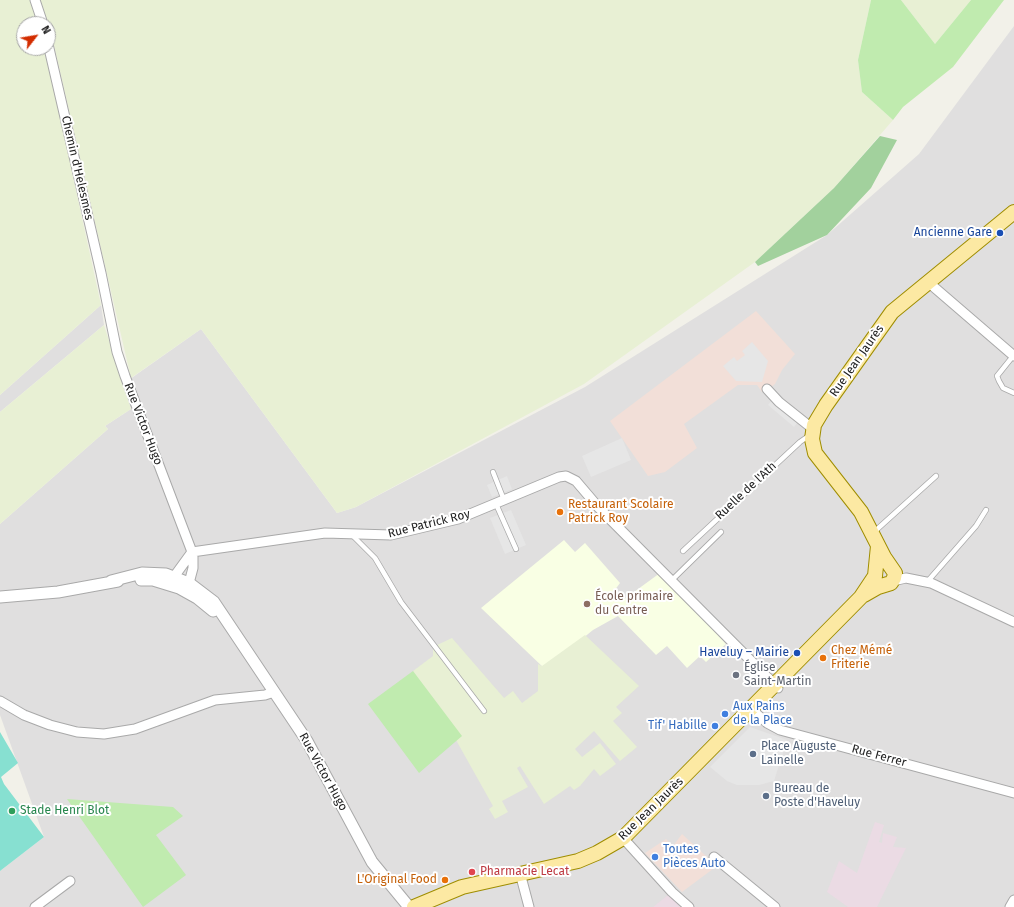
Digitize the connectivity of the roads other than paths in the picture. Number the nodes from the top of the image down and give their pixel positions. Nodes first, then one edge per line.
1 (35, 0) edge
2 (40, 16) edge
3 (51, 56) edge
4 (1014, 212) edge
5 (928, 282) junction
6 (105, 293) joint
7 (1014, 356) edge
8 (768, 389) dead end
9 (1014, 392) edge
10 (812, 432) junction
11 (493, 472) dead end
12 (936, 476) dead end
13 (500, 502) junction
14 (986, 510) dead end
15 (721, 532) dead end
16 (351, 534) junction
17 (875, 539) junction
18 (516, 550) dead end
19 (683, 551) dead end
20 (192, 552) junction
21 (882, 578) junction
22 (671, 581) junction
23 (181, 582) junction
24 (927, 582) junction
25 (0, 597) edge
26 (1014, 622) edge
27 (776, 686) junction
28 (274, 692) junction
29 (0, 702) edge
30 (484, 711) dead end
31 (753, 711) junction
32 (1014, 793) edge
33 (623, 838) junction
34 (714, 857) dead end
35 (520, 873) junction
36 (70, 881) dead end
37 (1014, 900) edge
38 (36, 907) edge
39 (409, 907) edge
40 (414, 907) edge
41 (529, 907) edge
42 (689, 907) edge
43 (775, 907) edge
44 (1010, 907) edge

1 - 2 street
3 - 6 street, Chemin d'Helesmes
4 - 5 main road, Rue Jean Jaurès
5 - 7 street
5 - 10 main road, Rue Jean Jaurès
6 - 20 street, Rue Victor Hugo
7 - 9 lane
8 - 10 street
10 - 17 main road
10 - 19 lane, Ruelle de l'Ath
11 - 13 lane
12 - 17 lane
13 - 16 street, Rue Patrick Roy
13 - 18 lane
13 - 22 street, Rue Patrick Roy
14 - 24 lane
15 - 22 lane
16 - 20 street, Rue Patrick Roy
16 - 30 lane
17 - 21 main road
17 - 21 main road
20 - 23 street
20 - 23 street, Rue Victor Hugo
21 - 24 street
21 - 27 main road, Rue Jean Jaurès
22 - 27 street, Rue Patrick Roy
23 - 25 street
23 - 28 street, Rue Victor Hugo
24 - 26 street
27 - 31 main road, Rue Jean Jaurès
28 - 29 street
28 - 39 street, Rue Victor Hugo
31 - 32 street, Rue Ferrer
31 - 33 main road, Rue Jean Jaurès
33 - 35 main road, Rue Jean Jaurès
33 - 42 street
34 - 43 street
35 - 40 main road, Rue Jean Jaurès
35 - 41 street
36 - 38 street
37 - 44 street

